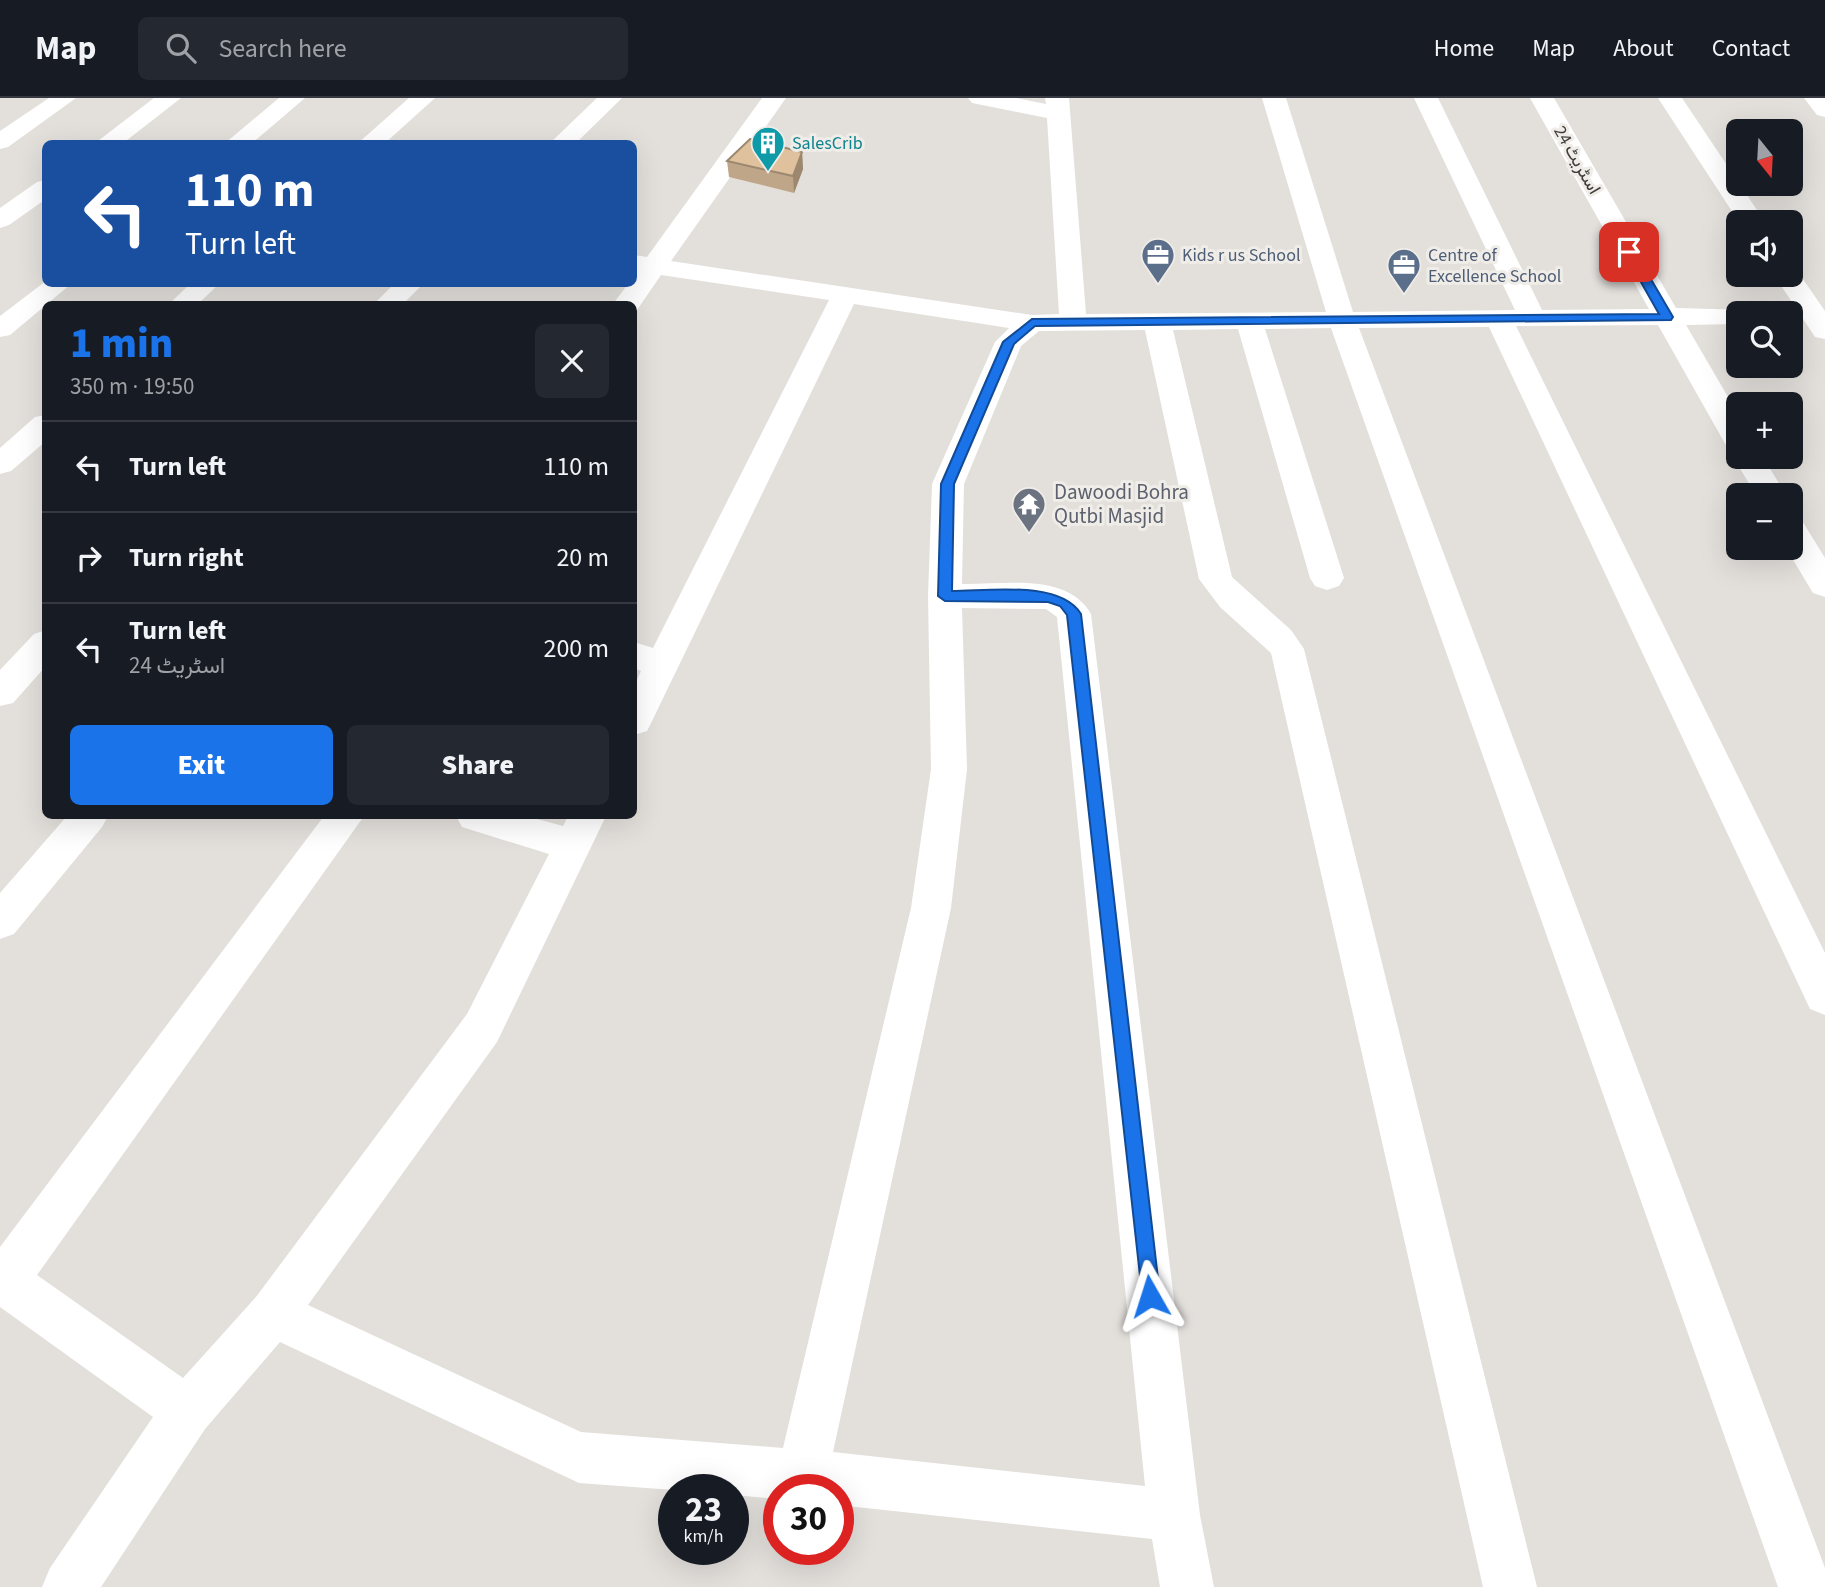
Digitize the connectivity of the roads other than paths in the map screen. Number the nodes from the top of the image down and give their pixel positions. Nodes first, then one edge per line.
1 (64, 98) edge
2 (169, 98) edge
3 (293, 98) edge
4 (423, 98) edge
5 (610, 98) edge
6 (775, 98) edge
7 (980, 98) edge
8 (1274, 98) edge
9 (1426, 98) edge
10 (1542, 98) edge
11 (1670, 98) edge
12 (1816, 98) edge
13 (1058, 106) edge
14 (1825, 110) edge
15 (111, 140) edge
16 (241, 140) edge
17 (374, 140) edge
18 (565, 140) edge
19 (0, 142) edge
20 (42, 190) edge
21 (22, 205) edge
22 (1744, 210) edge
23 (0, 220) edge
24 (645, 265) edge
25 (637, 282) edge
26 (54, 287) edge
27 (202, 287) edge
28 (407, 287) edge
29 (1794, 287) edge
30 (844, 297) junction
31 (186, 301) edge
32 (390, 301) edge
33 (1726, 316) edge
34 (1667, 317) junction
35 (1813, 318) edge
36 (1499, 319) junction
37 (1534, 319) junction
38 (1342, 320) junction
39 (1249, 321) junction
40 (1073, 322) junction
41 (1157, 322) junction
42 (1032, 323) junction
43 (0, 329) edge
44 (1726, 419) edge
45 (42, 427) edge
46 (0, 464) edge
47 (1803, 549) edge
48 (1327, 578) dead end
49 (1825, 585) edge
50 (945, 596) junction
51 (42, 649) edge
52 (648, 660) edge
53 (20, 685) edge
54 (637, 708) edge
55 (86, 819) edge
56 (343, 819) edge
57 (498, 819) edge
58 (580, 830) edge
59 (0, 922) edge
60 (1825, 996) edge
61 (2, 1279) edge
62 (274, 1314) junction
63 (187, 1411) junction
64 (790, 1474) edge
65 (802, 1474) edge
66 (854, 1481) edge
67 (1174, 1515) junction
68 (69, 1587) edge
69 (1186, 1587) edge
70 (1510, 1587) edge
71 (1805, 1587) edge

1 - 19 street
2 - 15 street
3 - 16 street
4 - 17 street
5 - 18 street
6 - 24 street
7 - 13 street
8 - 38 street
9 - 37 street
10 - 34 street, اسٹریٹ 24
11 - 22 street
12 - 14 street
13 - 40 street
20 - 21 street
21 - 23 street
24 - 25 street
24 - 30 street
26 - 43 street
27 - 31 street
28 - 32 street
29 - 35 street
30 - 42 street
30 - 52 street
33 - 34 street
34 - 37 street
34 - 44 street, اسٹریٹ 24
36 - 37 street
36 - 38 street
36 - 60 street
38 - 39 street
38 - 71 street
39 - 41 street
39 - 48 street
40 - 41 street
40 - 42 street
41 - 70 street
42 - 50 street
45 - 46 street
47 - 49 street
50 - 65 street
50 - 67 street
51 - 53 street
52 - 54 street
55 - 59 street
56 - 61 street
57 - 58 street
58 - 62 street
61 - 63 street
62 - 63 street
62 - 64 street
63 - 68 street
66 - 67 street
67 - 69 street

